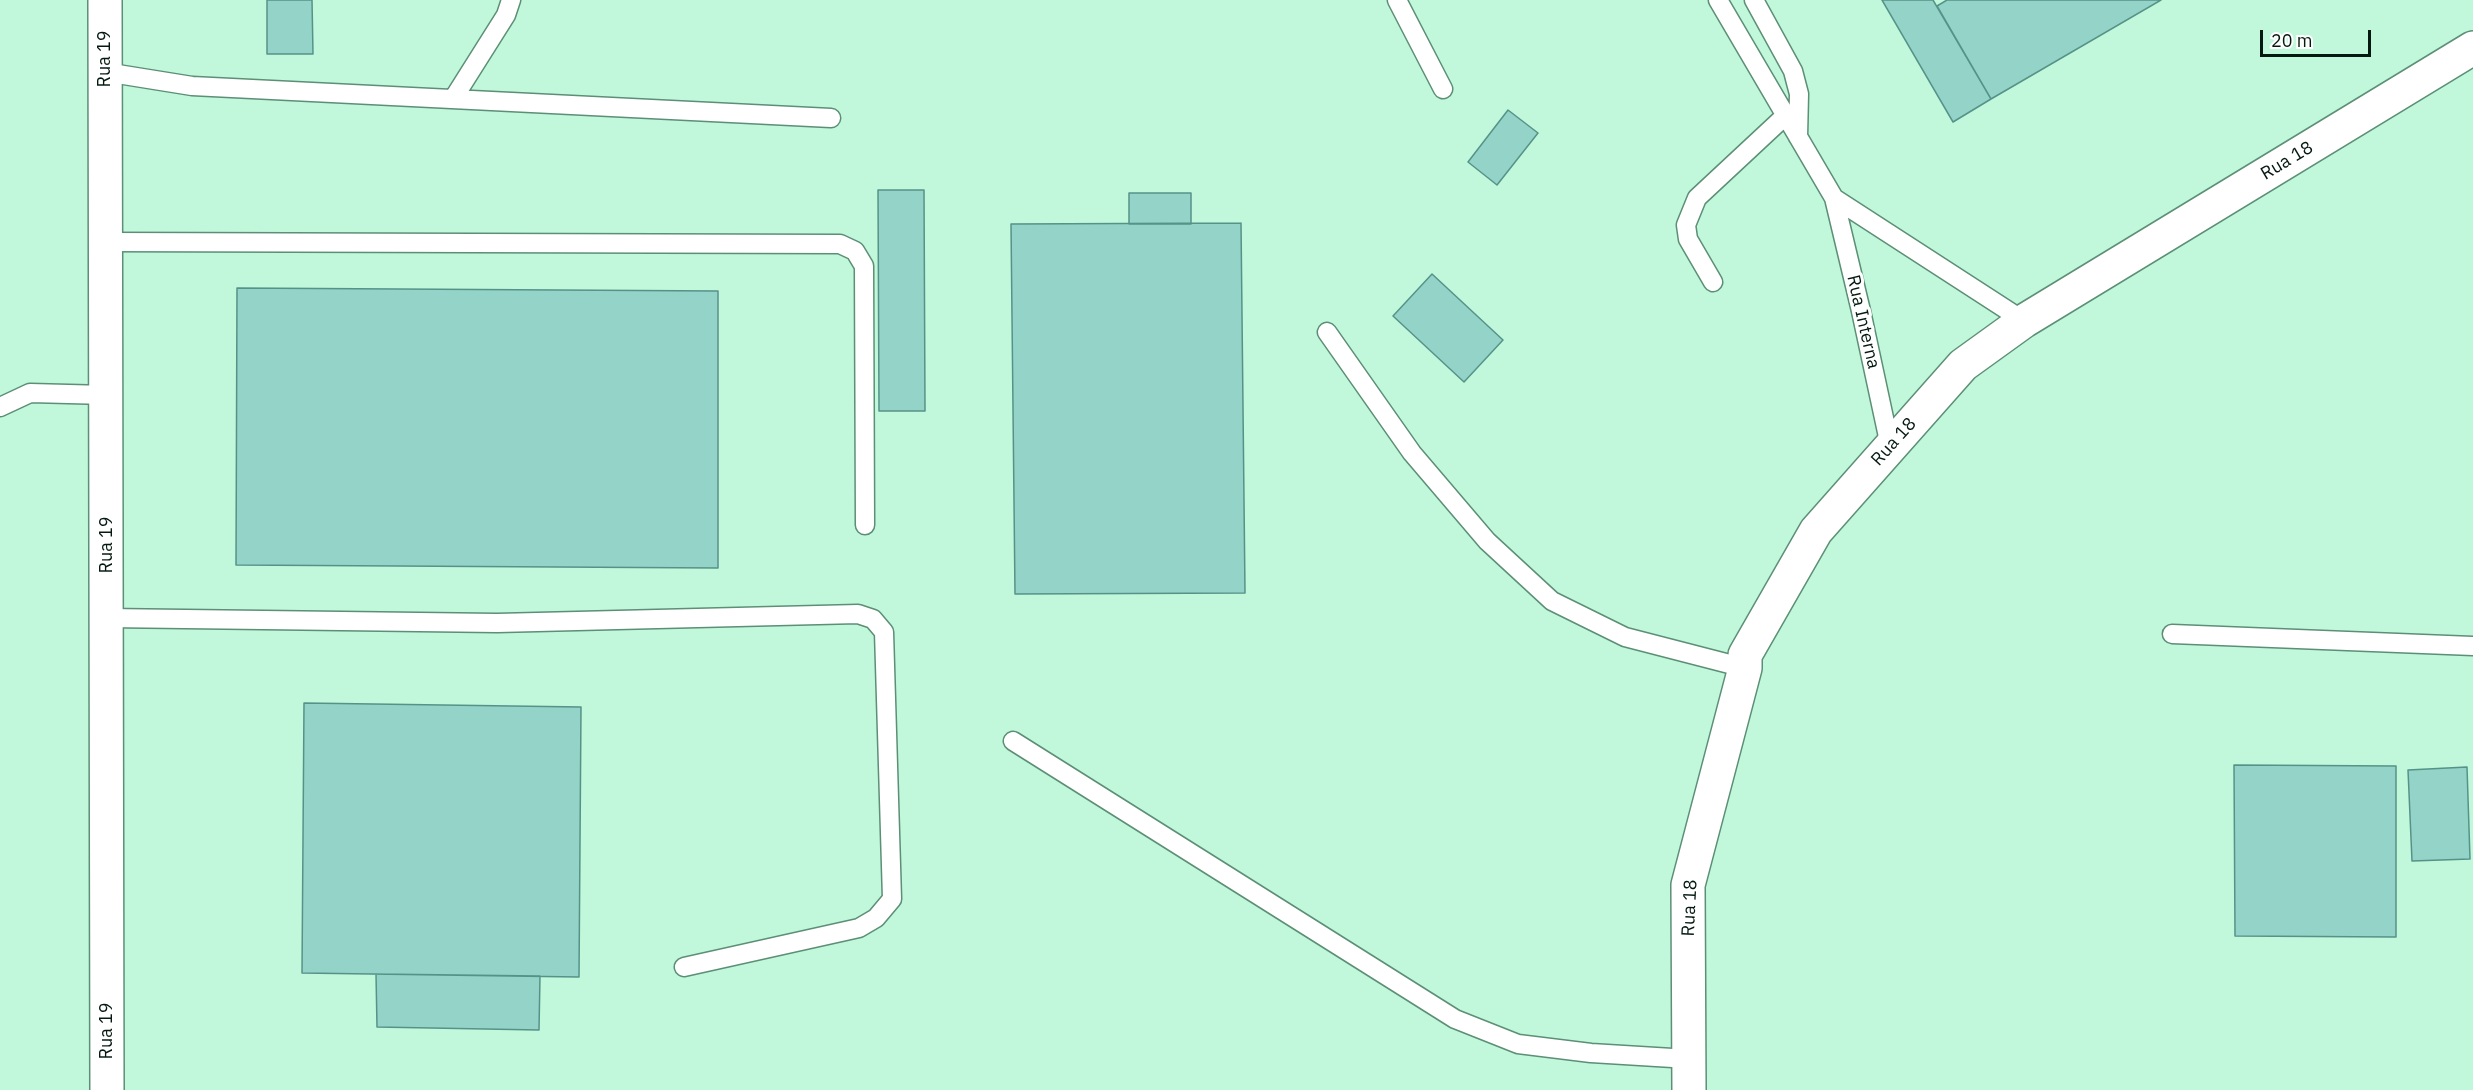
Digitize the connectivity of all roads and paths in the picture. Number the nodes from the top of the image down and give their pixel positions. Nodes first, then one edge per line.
1 (105, 0) edge
2 (511, 0) edge
3 (1397, 0) edge
4 (1718, 0) edge
5 (1754, 0) edge
6 (2473, 48) edge
7 (105, 72) junction
8 (1443, 89) dead end
9 (453, 99) junction
10 (1785, 116) junction
11 (831, 118) dead end
12 (1798, 137) junction
13 (1834, 198) junction
14 (106, 242) junction
15 (1713, 282) dead end
16 (2024, 321) junction
17 (1327, 332) dead end
18 (107, 395) junction
19 (0, 407) edge
20 (1890, 446) junction
21 (864, 525) dead end
22 (107, 618) junction
23 (2172, 634) dead end
24 (2473, 646) edge
25 (1744, 668) junction
26 (1013, 741) dead end
27 (684, 968) dead end
28 (1689, 1075) edge
29 (107, 1090) edge

1 - 7 street, Rua 19
2 - 9 lane
3 - 8 lane
4 - 10 lane, Rua Interna
5 - 12 lane
6 - 16 street, Rua 18
7 - 9 lane
7 - 14 street, Rua 19
9 - 11 lane
10 - 12 lane, Rua Interna
10 - 15 lane
12 - 13 lane, Rua Interna
13 - 16 lane, Rua Interna
13 - 20 lane, Rua Interna
14 - 18 street, Rua 19
14 - 21 lane
16 - 20 street, Rua 18
17 - 25 lane
18 - 19 lane
18 - 22 street, Rua 19
20 - 25 street, Rua 18
22 - 27 lane
22 - 29 street, Rua 19
23 - 24 lane
25 - 28 street, Rua 18
26 - 28 lane

